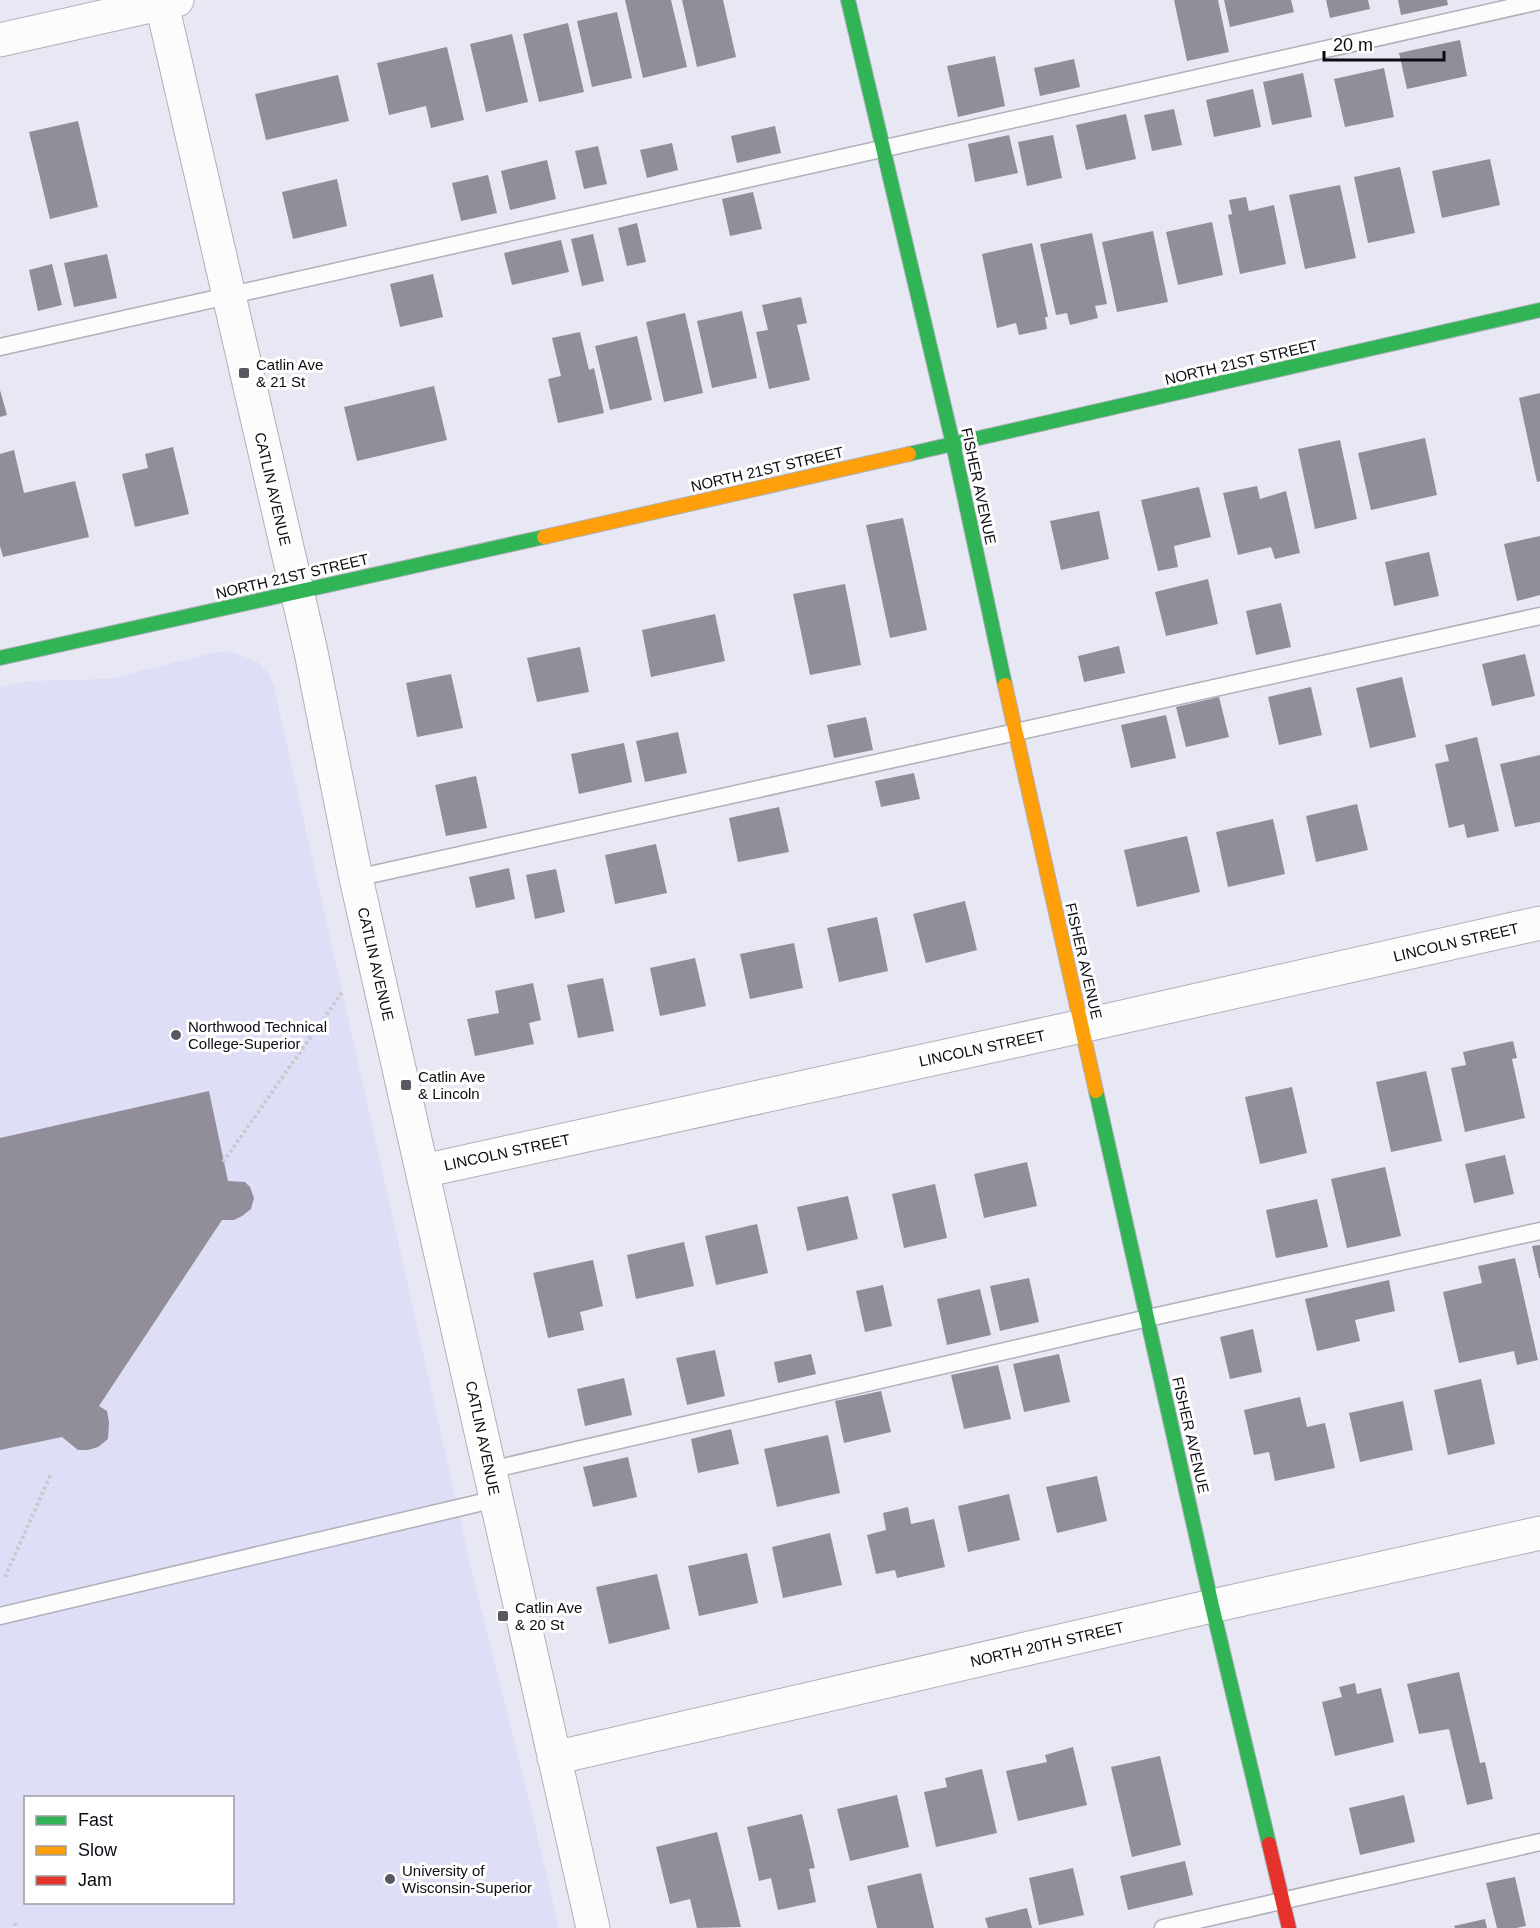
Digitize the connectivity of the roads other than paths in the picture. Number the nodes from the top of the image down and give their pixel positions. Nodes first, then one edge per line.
1 (848, 0) edge
2 (166, 1) edge
3 (1540, 1) edge
4 (0, 40) edge
5 (883, 150) junction
6 (228, 296) junction
7 (1540, 310) edge
8 (0, 347) edge
9 (953, 444) junction
10 (297, 591) junction
11 (1540, 616) edge
12 (0, 658) edge
13 (1015, 731) junction
14 (356, 878) junction
15 (1540, 923) edge
16 (1082, 1026) junction
17 (423, 1171) junction
18 (1540, 1231) edge
19 (1148, 1318) junction
20 (493, 1484) junction
21 (1540, 1533) edge
22 (1212, 1606) junction
23 (0, 1616) edge
24 (554, 1758) junction
25 (1540, 1842) edge
26 (1283, 1901) junction
27 (593, 1928) edge
28 (1163, 1928) edge
29 (1289, 1928) edge

1 - 5 street, FISHER AVENUE
2 - 4 street
2 - 6 street, CATLIN AVENUE
3 - 5 lane
5 - 6 lane
5 - 9 street, FISHER AVENUE
6 - 8 lane
6 - 10 street, CATLIN AVENUE
7 - 9 street, NORTH 21ST STREET
9 - 10 street, NORTH 21ST STREET
9 - 13 street, FISHER AVENUE
10 - 12 street, NORTH 21ST STREET
10 - 14 street, CATLIN AVENUE
11 - 13 lane
13 - 14 lane
13 - 16 street, FISHER AVENUE
14 - 17 street, CATLIN AVENUE
15 - 16 street, LINCOLN STREET
16 - 17 street, LINCOLN STREET
16 - 19 street, FISHER AVENUE
17 - 20 street, CATLIN AVENUE
18 - 19 lane
19 - 20 lane
19 - 22 street, FISHER AVENUE
20 - 23 lane
20 - 24 street, CATLIN AVENUE
21 - 22 street, NORTH 20TH STREET
22 - 24 street, NORTH 20TH STREET
22 - 26 street, FISHER AVENUE
24 - 27 street, CATLIN AVENUE
25 - 26 lane
26 - 28 lane
26 - 29 street, FISHER AVENUE

